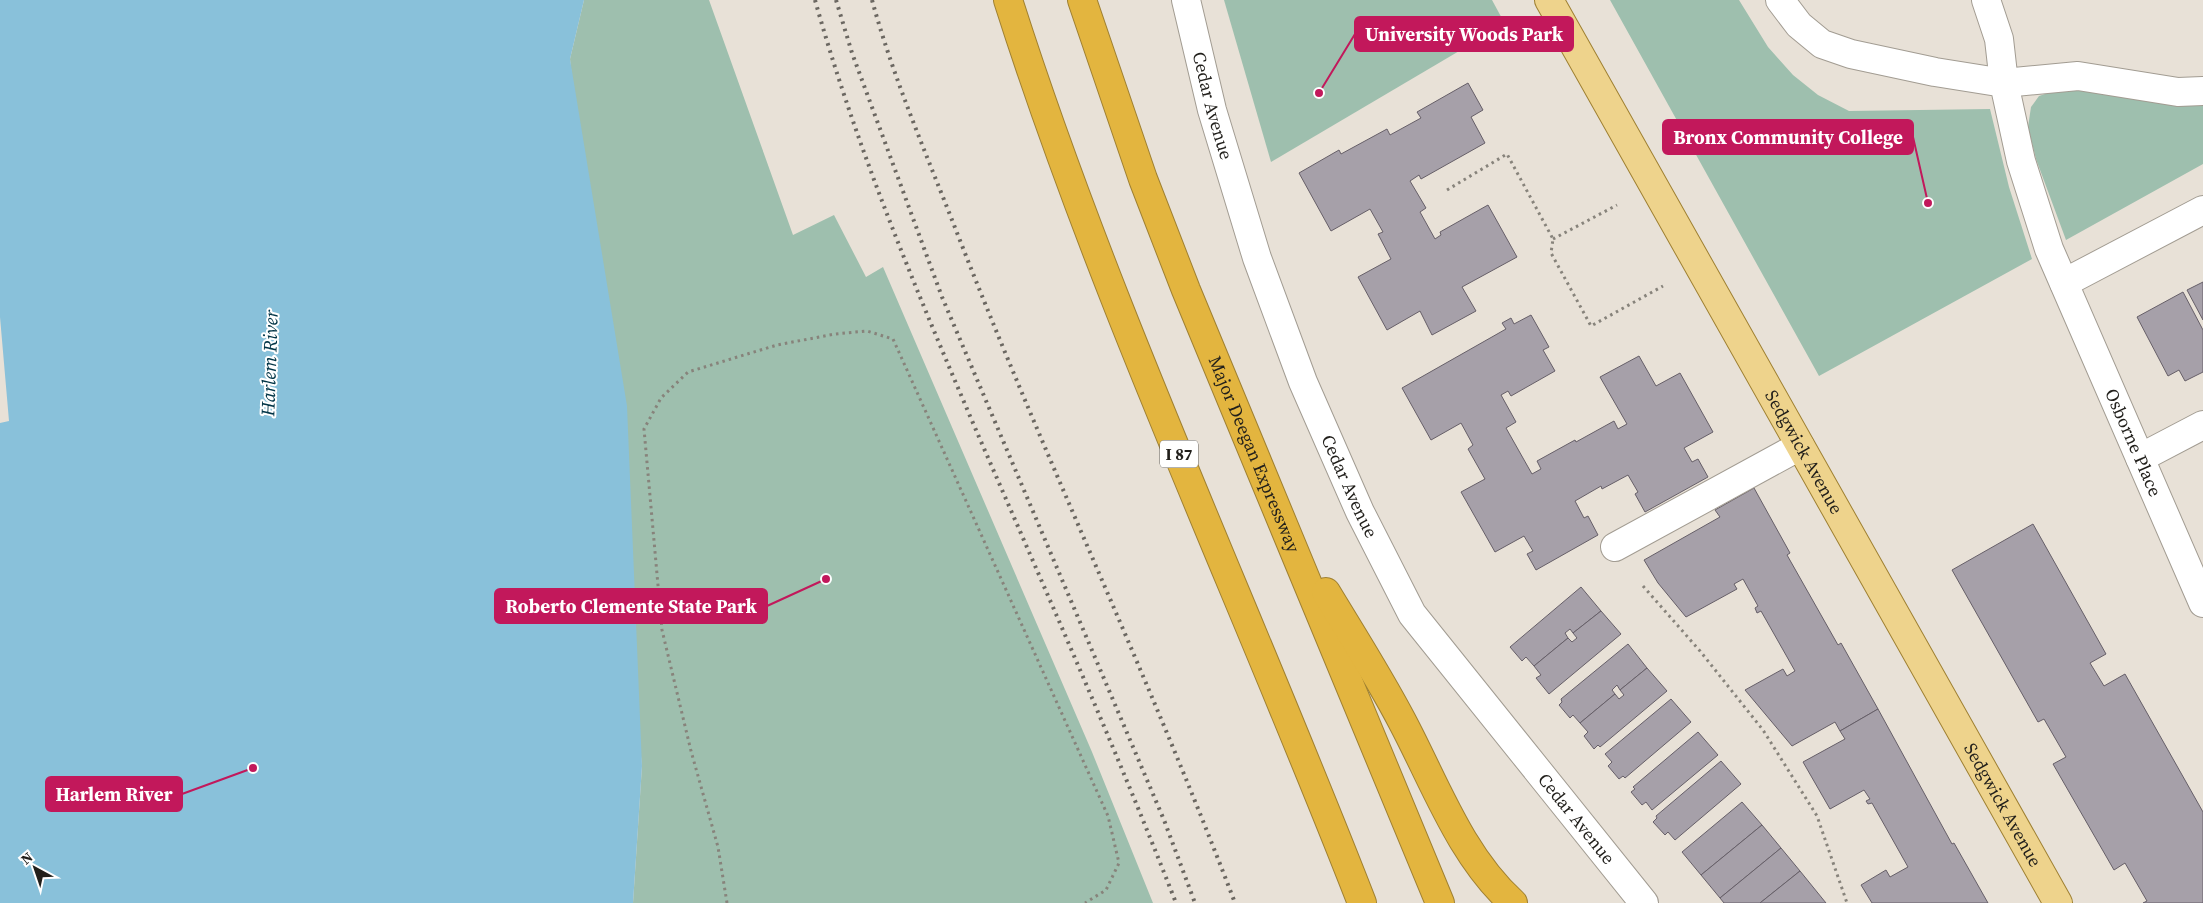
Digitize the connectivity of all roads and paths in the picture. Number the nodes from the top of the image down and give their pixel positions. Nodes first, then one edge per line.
1 (1008, 0) edge
2 (1082, 0) edge
3 (1186, 0) edge
4 (1549, 0) edge
5 (1780, 0) edge
6 (1986, 0) edge
7 (2004, 83) junction
8 (2203, 92) edge
9 (1447, 190) dead end
10 (1617, 205) dead end
11 (2203, 210) edge
12 (1553, 239) junction
13 (2064, 284) junction
14 (1663, 286) dead end
15 (2203, 425) edge
16 (1800, 446) junction
17 (2140, 458) junction
18 (1276, 507) junction
19 (1615, 547) dead end
20 (1643, 586) dead end
21 (2203, 603) edge
22 (727, 903) edge
23 (1085, 903) edge
24 (1362, 903) edge
25 (1440, 903) edge
26 (1513, 903) edge
27 (1644, 903) edge
28 (1847, 903) edge
29 (2058, 903) edge

1 - 24 highway, I 87
2 - 18 highway, Major Deegan Expressway
3 - 27 street, Cedar Avenue
4 - 16 main road, Sedgwick Avenue
5 - 7 street
6 - 7 street, Osborne Place
7 - 8 street
7 - 13 street, Osborne Place
9 - 12 path
10 - 12 path
11 - 13 street
12 - 14 path
13 - 17 street, Osborne Place
15 - 17 street
16 - 19 street
16 - 29 main road, Sedgwick Avenue
17 - 21 street, Osborne Place
18 - 25 highway, Major Deegan Expressway
18 - 26 highway
20 - 28 path
22 - 23 path

